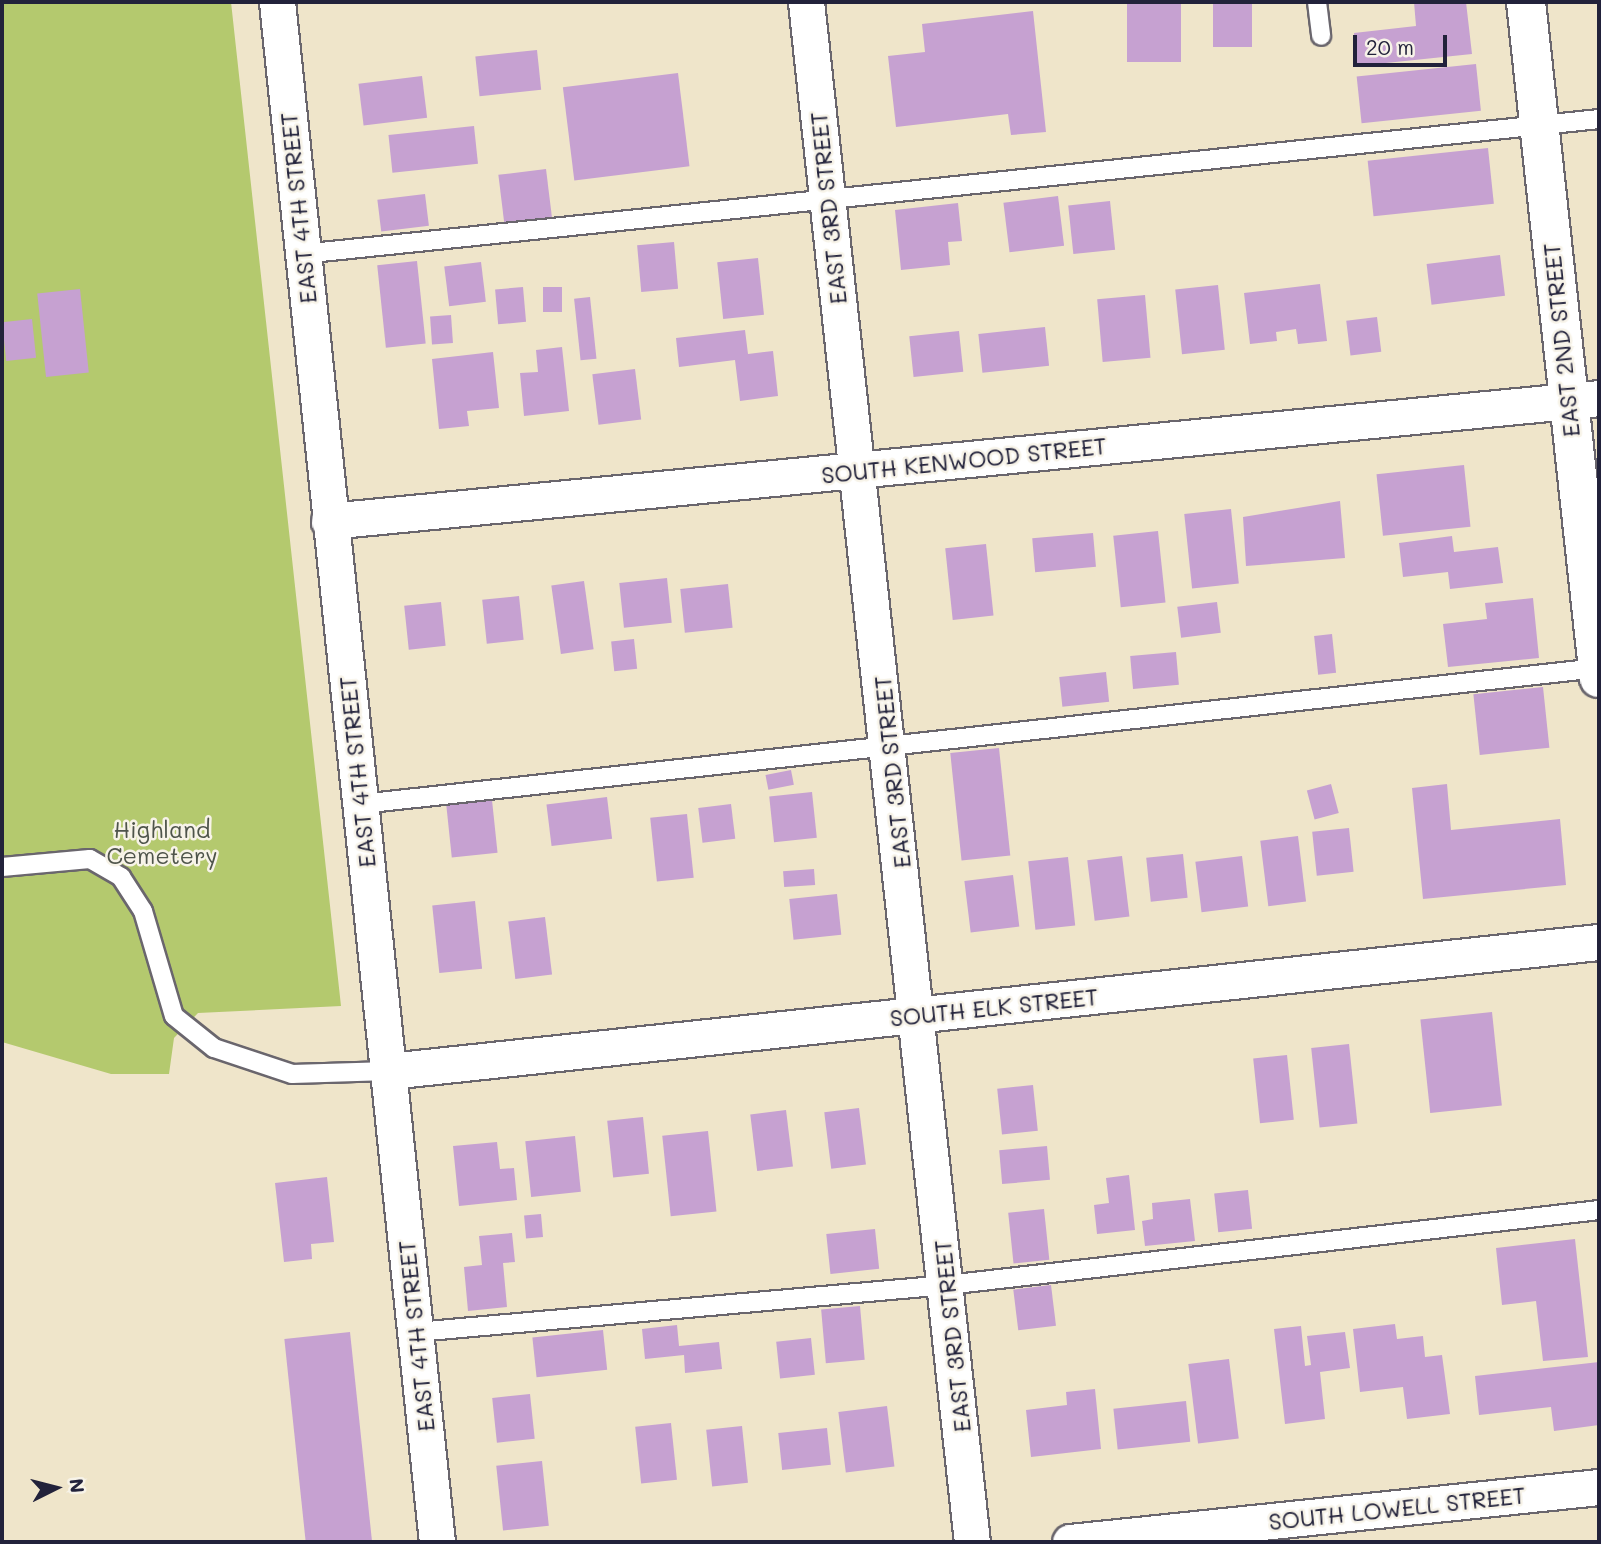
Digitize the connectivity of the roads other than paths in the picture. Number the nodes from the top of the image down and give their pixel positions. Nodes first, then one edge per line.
1 (277, 2) edge
2 (806, 2) edge
3 (1317, 2) edge
4 (1526, 2) edge
5 (1321, 36) dead end
6 (1599, 119) edge
7 (1539, 125) junction
8 (827, 199) junction
9 (302, 254) junction
10 (1583, 399) edge
11 (859, 471) junction
12 (329, 521) junction
13 (1599, 671) edge
14 (889, 744) junction
15 (361, 804) junction
16 (2, 867) edge
17 (1599, 942) edge
18 (919, 1016) junction
19 (389, 1071) junction
20 (1599, 1210) edge
21 (947, 1285) junction
22 (416, 1332) junction
23 (1599, 1487) edge
24 (436, 1542) edge
25 (972, 1542) edge
26 (1070, 1542) edge

1 - 9 street, EAST 4TH STREET
2 - 8 street, EAST 3RD STREET
3 - 5 lane
4 - 7 main road, EAST 2ND STREET
6 - 7 lane
7 - 8 lane
7 - 10 main road, EAST 2ND STREET
8 - 9 lane
8 - 11 street, EAST 3RD STREET
9 - 12 street, EAST 4TH STREET
10 - 11 street, SOUTH KENWOOD STREET
10 - 13 main road, EAST 2ND STREET
11 - 12 street, SOUTH KENWOOD STREET
11 - 14 street, EAST 3RD STREET
12 - 15 street, EAST 4TH STREET
13 - 14 lane
14 - 15 lane
14 - 18 street, EAST 3RD STREET
15 - 19 street, EAST 4TH STREET
16 - 19 lane
17 - 18 street, SOUTH ELK STREET
18 - 19 street, SOUTH ELK STREET
18 - 21 street, EAST 3RD STREET
19 - 22 street, EAST 4TH STREET
20 - 21 lane
21 - 22 lane
21 - 25 street, EAST 3RD STREET
22 - 24 street, EAST 4TH STREET
23 - 26 street, SOUTH LOWELL STREET

